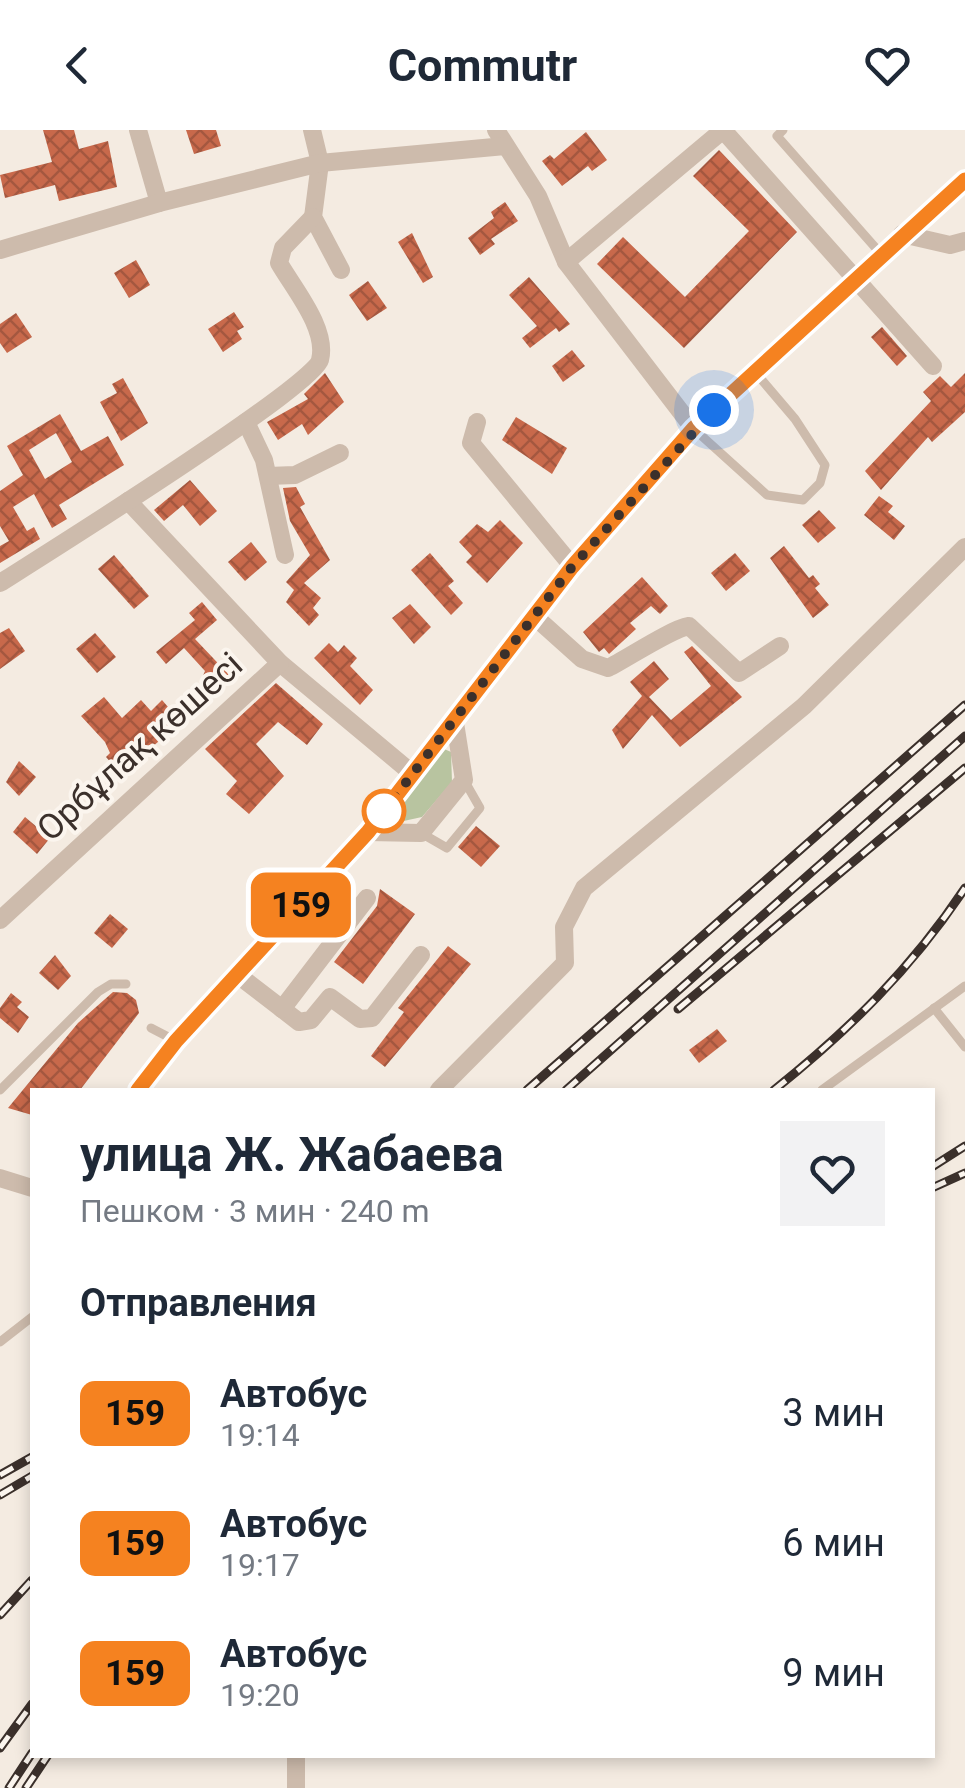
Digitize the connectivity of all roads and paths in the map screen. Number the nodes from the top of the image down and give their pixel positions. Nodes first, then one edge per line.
1 (138, 130) edge
2 (312, 130) edge
3 (784, 130) edge
4 (501, 138) edge
5 (320, 163) junction
6 (965, 180) edge
7 (159, 203) junction
8 (313, 217) junction
9 (902, 234) junction
10 (965, 241) edge
11 (0, 250) edge
12 (881, 254) junction
13 (566, 262) junction
14 (341, 270) dead end
15 (856, 278) junction
16 (933, 366) dead end
17 (755, 372) junction
18 (246, 422) junction
19 (477, 422) dead end
20 (694, 428) junction
21 (340, 453) dead end
22 (268, 476) junction
23 (128, 501) junction
24 (965, 546) edge
25 (285, 555) dead end
26 (572, 567) junction
27 (0, 583) edge
28 (534, 616) junction
29 (780, 646) dead end
30 (280, 663) junction
31 (455, 723) junction
32 (413, 774) junction
33 (464, 780) junction
34 (368, 832) junction
35 (421, 832) junction
36 (367, 898) dead end
37 (0, 920) edge
38 (422, 956) dead end
39 (238, 975) junction
40 (126, 984) dead end
41 (965, 986) edge
42 (934, 1008) junction
43 (282, 1009) junction
44 (152, 1028) dead end
45 (176, 1041) junction
46 (965, 1047) edge
47 (2, 1084) edge
48 (140, 1088) edge
49 (442, 1088) edge
50 (825, 1088) edge
51 (0, 1178) edge
52 (30, 1187) edge
53 (30, 1319) edge
54 (0, 1342) edge
55 (296, 1758) edge
56 (296, 1788) edge

1 - 7 street
2 - 5 street
3 - 12 lane
4 - 5 street
4 - 13 street
5 - 7 street
5 - 8 street
6 - 9 street
7 - 11 street
8 - 14 street
8 - 18 street
9 - 10 street
9 - 12 street
12 - 15 street
13 - 15 street
13 - 20 street
15 - 16 street
15 - 17 street
17 - 20 street
17 - 20 lane
18 - 22 street
18 - 23 street
19 - 26 street
20 - 26 street
21 - 22 street
22 - 25 street
23 - 27 street
23 - 30 street
24 - 49 street
26 - 28 street
28 - 29 street
28 - 31 street
30 - 32 street
30 - 37 street, Орбұлақ көшесі
31 - 32 street
31 - 33 street
32 - 34 street
33 - 35 street
33 - 35 lane
34 - 35 street
34 - 39 street
36 - 43 street
38 - 43 street
39 - 43 street
39 - 45 street
40 - 47 lane
41 - 42 lane
42 - 46 lane
42 - 50 lane
44 - 45 lane
45 - 48 street
51 - 52 street
53 - 54 lane
55 - 56 street

